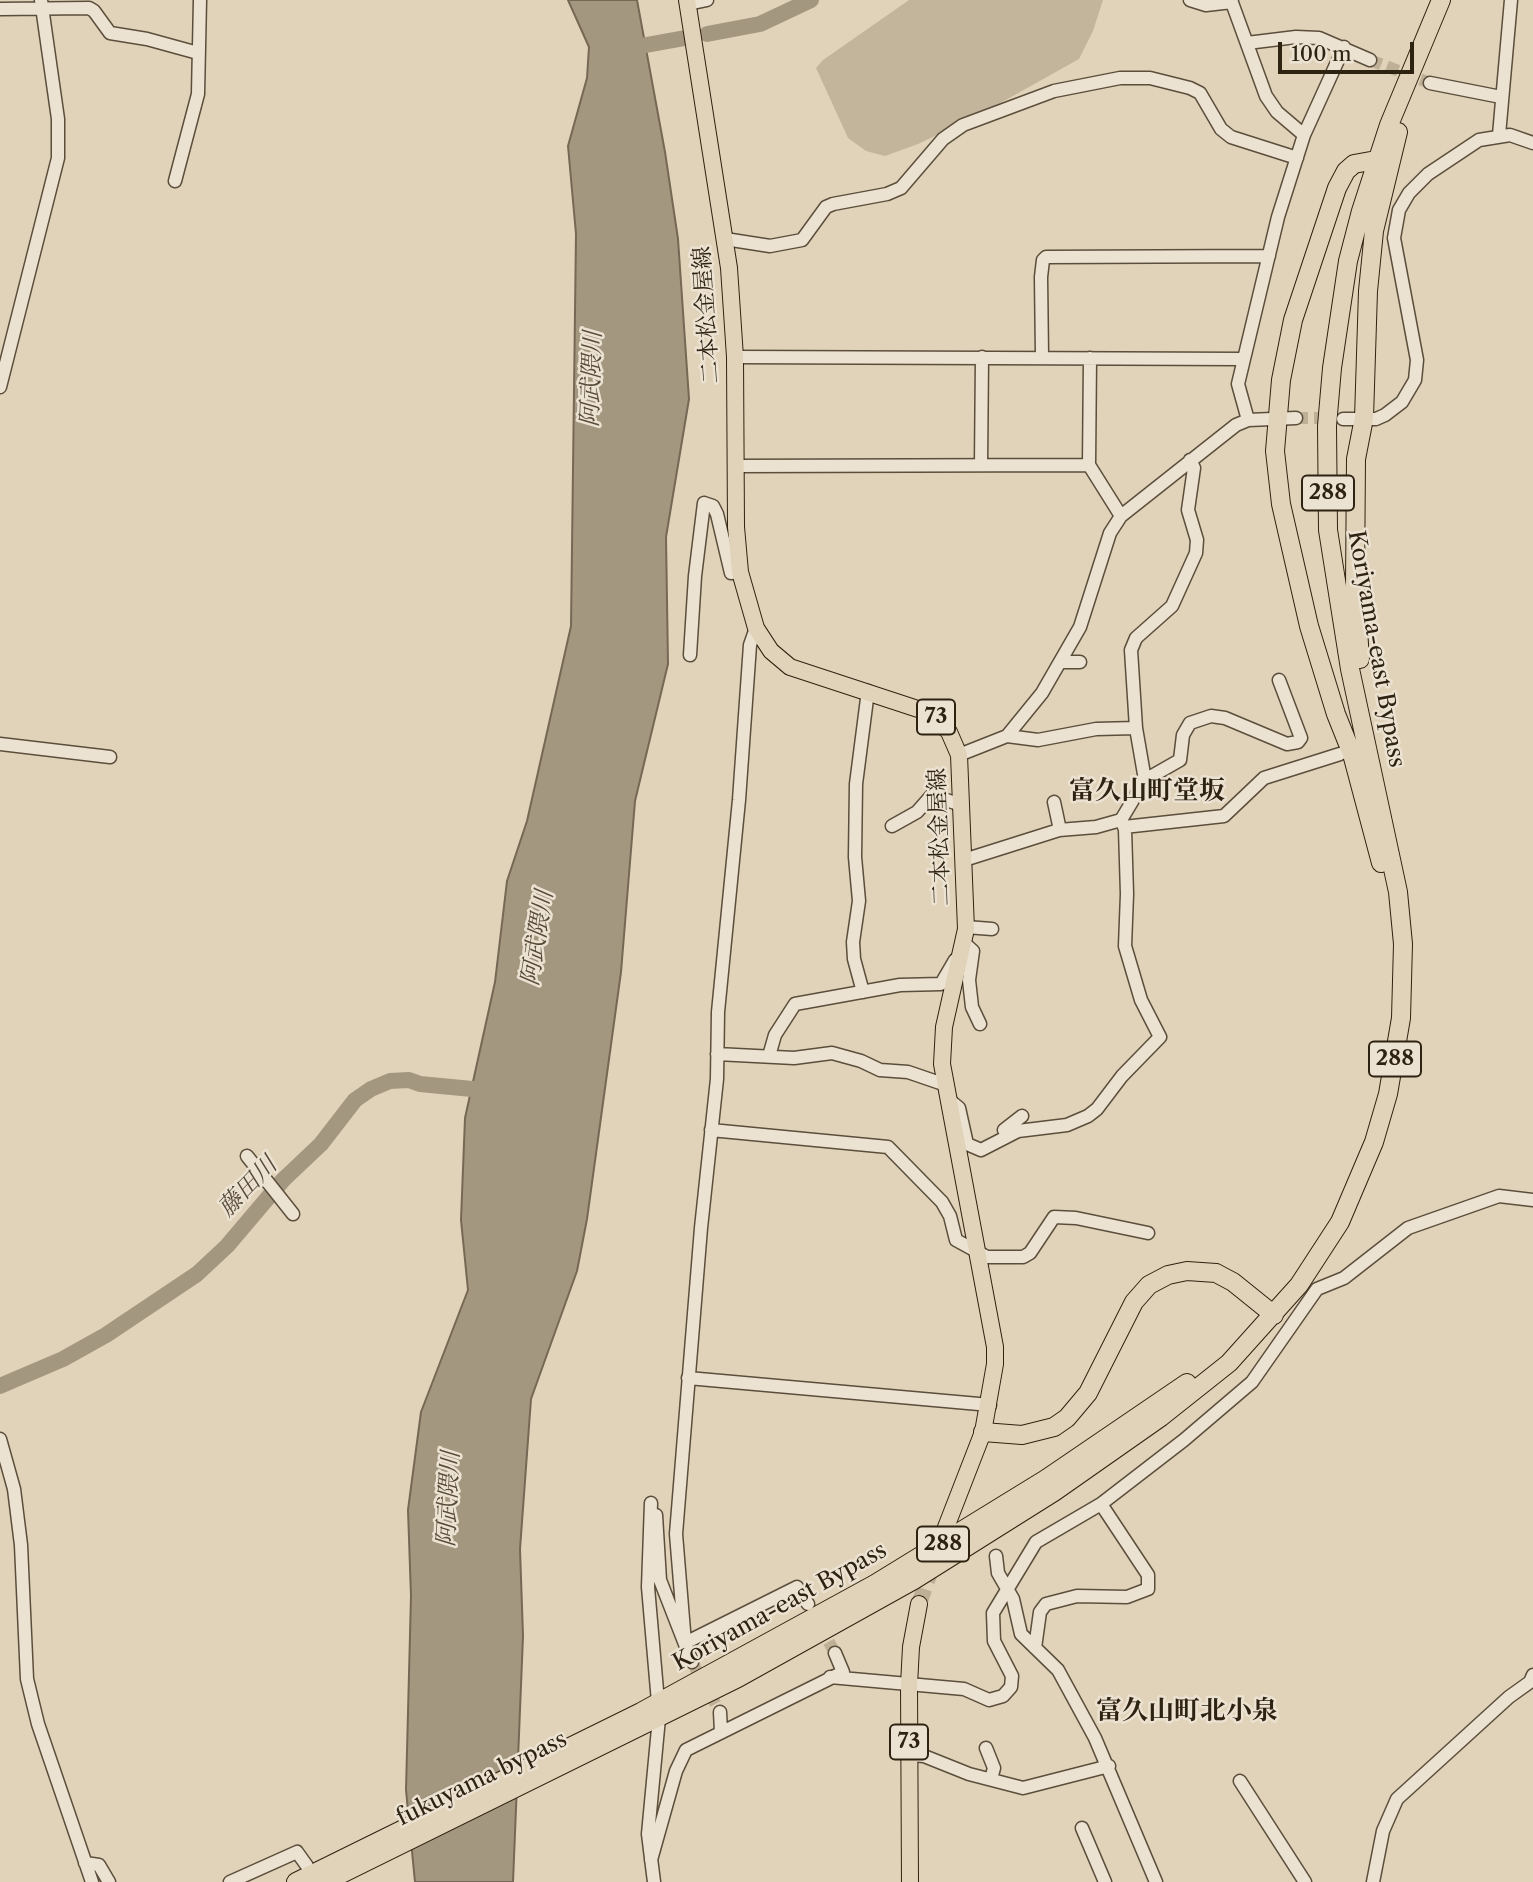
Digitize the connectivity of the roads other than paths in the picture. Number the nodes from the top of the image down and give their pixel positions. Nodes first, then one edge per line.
1 (200, 0) edge
2 (707, 0) edge
3 (1190, 0) edge
4 (1441, 0) edge
5 (1511, 0) edge
6 (1231, 1) edge
7 (687, 2) edge
8 (41, 3) edge
9 (0, 9) edge
10 (1247, 43) junction
11 (1343, 47) junction
12 (198, 53) junction
13 (1370, 60) tunnel mouth
14 (1411, 75) junction
15 (1430, 83) tunnel mouth
16 (1501, 97) junction
17 (1304, 135) junction
18 (1499, 135) junction
19 (1533, 143) edge
20 (1297, 158) junction
21 (1376, 160) junction
22 (175, 181) dead end
23 (725, 239) junction
24 (1269, 256) junction
25 (1042, 356) junction
26 (735, 357) junction
27 (982, 357) junction
28 (1090, 358) junction
29 (1244, 359) junction
30 (0, 387) edge
31 (1277, 417) junction
32 (1296, 418) tunnel mouth
33 (1364, 418) junction
34 (1343, 419) tunnel mouth
35 (1248, 420) junction
36 (1190, 460) junction
37 (981, 465) junction
38 (1089, 465) junction
39 (735, 466) junction
40 (1121, 516) junction
41 (740, 572) junction
42 (756, 628) junction
43 (691, 655) dead end
44 (1062, 662) junction
45 (1080, 662) dead end
46 (1279, 680) dead end
47 (868, 691) junction
48 (1136, 727) junction
49 (1007, 736) junction
50 (0, 744) edge
51 (1340, 754) dead end
52 (959, 755) junction
53 (110, 757) dead end
54 (1145, 780) junction
55 (1054, 802) dead end
56 (961, 804) junction
57 (1122, 823) junction
58 (892, 826) dead end
59 (1060, 830) junction
60 (964, 860) junction
61 (1398, 892) junction
62 (1401, 922) junction
63 (992, 929) dead end
64 (963, 941) junction
65 (863, 992) junction
66 (980, 1024) dead end
67 (717, 1054) junction
68 (769, 1056) junction
69 (947, 1092) junction
70 (1022, 1116) dead end
71 (711, 1130) junction
72 (990, 1146) junction
73 (248, 1158) dead end
74 (1533, 1200) edge
75 (292, 1212) dead end
76 (1147, 1233) dead end
77 (977, 1253) junction
78 (1271, 1313) junction
79 (688, 1378) junction
80 (990, 1405) junction
81 (983, 1432) junction
82 (0, 1439) edge
83 (1101, 1504) junction
84 (943, 1535) dead end
85 (996, 1556) dead end
86 (1007, 1589) junction
87 (808, 1604) dead end
88 (919, 1604) tunnel mouth
89 (685, 1643) junction
90 (1035, 1648) junction
91 (835, 1653) tunnel mouth
92 (692, 1662) tunnel mouth
93 (830, 1677) junction
94 (1532, 1680) edge
95 (909, 1685) junction
96 (659, 1710) junction
97 (720, 1712) tunnel mouth
98 (721, 1732) junction
99 (986, 1748) dead end
100 (909, 1755) junction
101 (1109, 1766) junction
102 (990, 1779) junction
103 (1240, 1780) dead end
104 (1082, 1828) dead end
105 (367, 1855) junction
106 (651, 1860) junction
107 (85, 1863) junction
108 (307, 1866) dead end
109 (92, 1882) edge
110 (109, 1882) edge
111 (230, 1882) edge
112 (296, 1882) edge
113 (326, 1882) edge
114 (654, 1882) edge
115 (910, 1882) edge
116 (1105, 1882) edge
117 (1156, 1882) edge
118 (1305, 1882) edge
119 (1373, 1882) edge

1 - 12 street
2 - 7 street
3 - 6 street
4 - 14 highway, Koriyama-east Bypass / 288
5 - 16 street
6 - 10 street
7 - 23 main road, 二本松金屋線 / 73
8 - 9 street
8 - 12 street
8 - 30 street
10 - 11 street
10 - 17 street
11 - 13 street
11 - 17 street
12 - 22 street
14 - 21 highway, Koriyama-east Bypass / 288
14 - 33 highway
15 - 16 street
16 - 18 street
17 - 20 street
18 - 19 street
18 - 33 street
20 - 23 street
20 - 24 street
21 - 31 highway
21 - 61 highway, Koriyama-east Bypass / 288
23 - 26 main road, 二本松金屋線 / 73
24 - 25 street
24 - 29 street
25 - 27 street
25 - 28 street
26 - 27 street
26 - 39 main road, 二本松金屋線 / 73
27 - 37 street
28 - 29 street
28 - 38 street
29 - 35 street
31 - 32 street
31 - 35 street
31 - 62 highway
33 - 34 street
33 - 61 highway
35 - 36 street
36 - 40 street
36 - 48 street
37 - 38 street
37 - 39 street
38 - 40 street
39 - 41 main road, 二本松金屋線 / 73
40 - 44 street
41 - 42 main road, 二本松金屋線 / 73
41 - 43 street
42 - 47 main road, 二本松金屋線 / 73
42 - 67 street
44 - 45 street
44 - 49 street
46 - 54 street
47 - 52 main road, 二本松金屋線 / 73
47 - 65 street
48 - 49 street
48 - 54 street
49 - 52 street
50 - 53 street
51 - 57 street
52 - 56 main road, 二本松金屋線 / 73
54 - 57 street
55 - 59 street
56 - 58 street
56 - 60 main road, 二本松金屋線 / 73
57 - 59 street
57 - 72 street
59 - 60 street
60 - 64 main road, 二本松金屋線 / 73
61 - 62 highway, Koriyama-east Bypass / 288
62 - 78 highway, Koriyama-east Bypass / 288
63 - 64 street
64 - 65 street
64 - 66 street
64 - 69 main road, 二本松金屋線 / 73
65 - 68 street
67 - 68 street
67 - 71 street
68 - 69 street
69 - 72 street
69 - 77 main road, 二本松金屋線 / 73
70 - 72 street
71 - 77 street
71 - 79 street
73 - 75 street
74 - 83 street
76 - 77 street
77 - 80 main road, 二本松金屋線 / 73
78 - 81 highway
78 - 96 highway, Koriyama-east Bypass / 288
79 - 80 street
79 - 89 street
80 - 81 main road, 二本松金屋線 / 73
81 - 84 main road, 二本松金屋線 / 73
82 - 107 street
83 - 86 street
83 - 90 street
85 - 86 street
86 - 90 street
86 - 95 street
87 - 89 street
88 - 95 main road, 73
89 - 92 street
89 - 96 street
90 - 101 street
91 - 93 street
93 - 95 street
93 - 98 street
94 - 119 street
95 - 100 main road, 73
96 - 105 highway, fukuyama bypass / 288
96 - 105 highway, Koriyama-east Bypass / 288
96 - 106 street
97 - 98 street
98 - 106 street
99 - 102 street
100 - 102 street
100 - 115 main road, 73
101 - 102 street
101 - 117 street
103 - 118 street
104 - 116 street
105 - 112 highway, Koriyama-east Bypass / 288
105 - 113 highway, fukuyama bypass / 288
106 - 114 street
107 - 109 street
107 - 110 street
108 - 111 street

